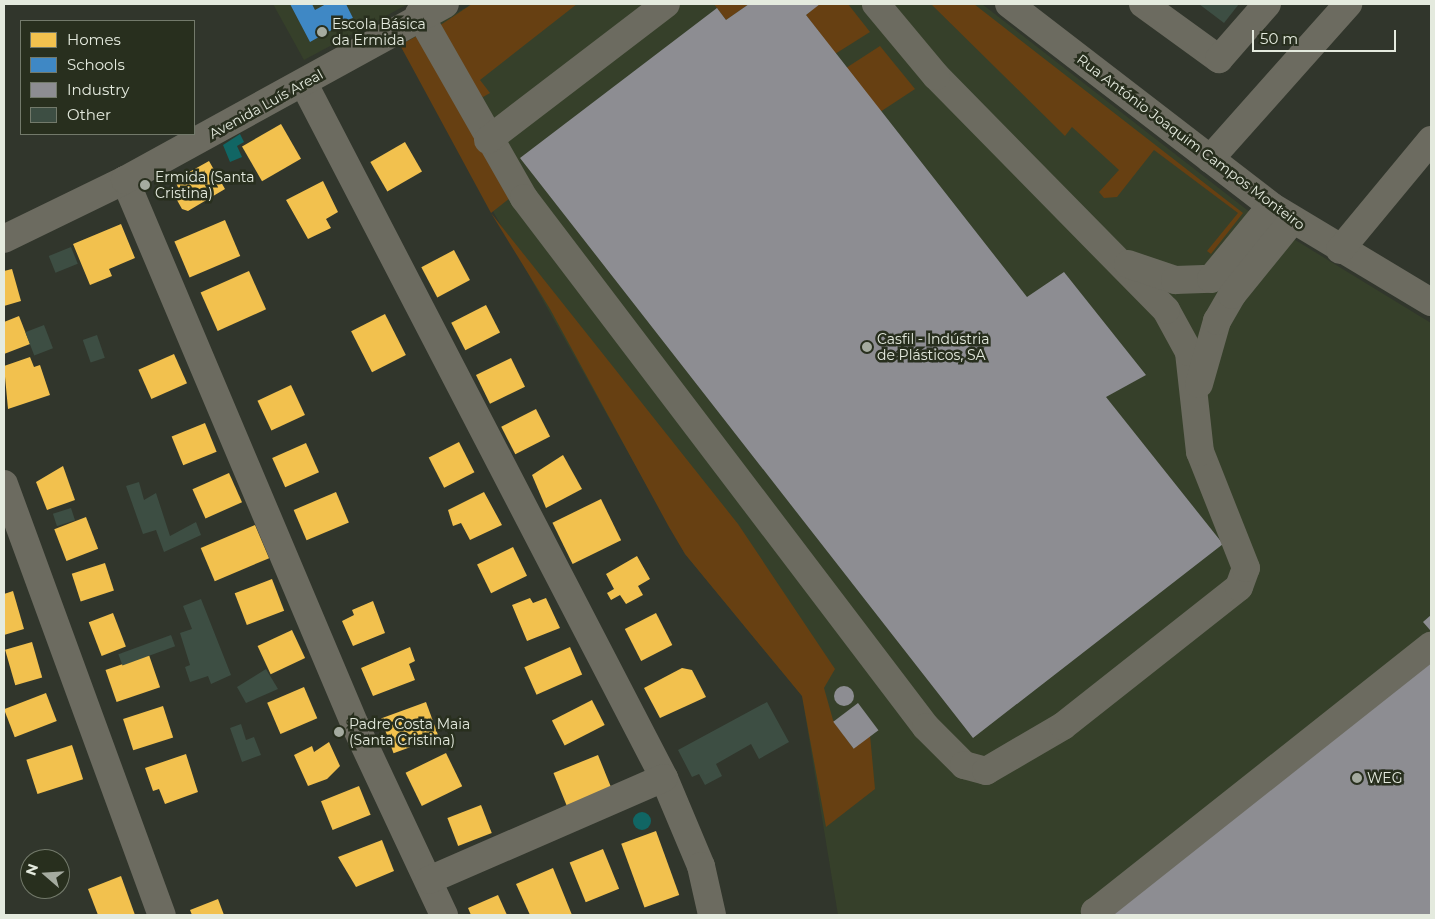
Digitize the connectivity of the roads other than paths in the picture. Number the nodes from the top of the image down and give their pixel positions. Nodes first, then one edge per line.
1 (445, 4) edge
2 (666, 4) edge
3 (876, 4) edge
4 (1009, 4) edge
5 (1143, 4) edge
6 (1267, 4) edge
7 (1348, 4) edge
8 (419, 14) junction
9 (304, 84) junction
10 (488, 140) junction
11 (1431, 140) edge
12 (1210, 159) junction
13 (126, 180) junction
14 (1281, 213) junction
15 (4, 239) edge
16 (1340, 250) junction
17 (1120, 260) junction
18 (1431, 302) edge
19 (1196, 394) junction
20 (4, 484) edge
21 (1431, 646) edge
22 (664, 778) junction
23 (429, 880) junction
24 (162, 915) edge
25 (444, 915) edge
26 (712, 915) edge
27 (1097, 915) edge

1 - 8 street, Avenida Luís Areal
2 - 10 street
3 - 17 street
4 - 12 street, Rua António Joaquim Campos Monteiro
5 - 6 street
7 - 12 street
8 - 9 street, Avenida Luís Areal
8 - 10 street
9 - 13 street, Avenida Luís Areal
9 - 22 street
10 - 19 street
11 - 16 street
12 - 14 street, Rua António Joaquim Campos Monteiro
13 - 15 street, Avenida Luís Areal
13 - 23 street
14 - 16 street, Rua António Joaquim Campos Monteiro
14 - 17 street
14 - 19 street
16 - 18 street, Rua António Joaquim Campos Monteiro
17 - 19 street
20 - 24 street
21 - 27 street
22 - 23 street
22 - 26 street
23 - 25 street

